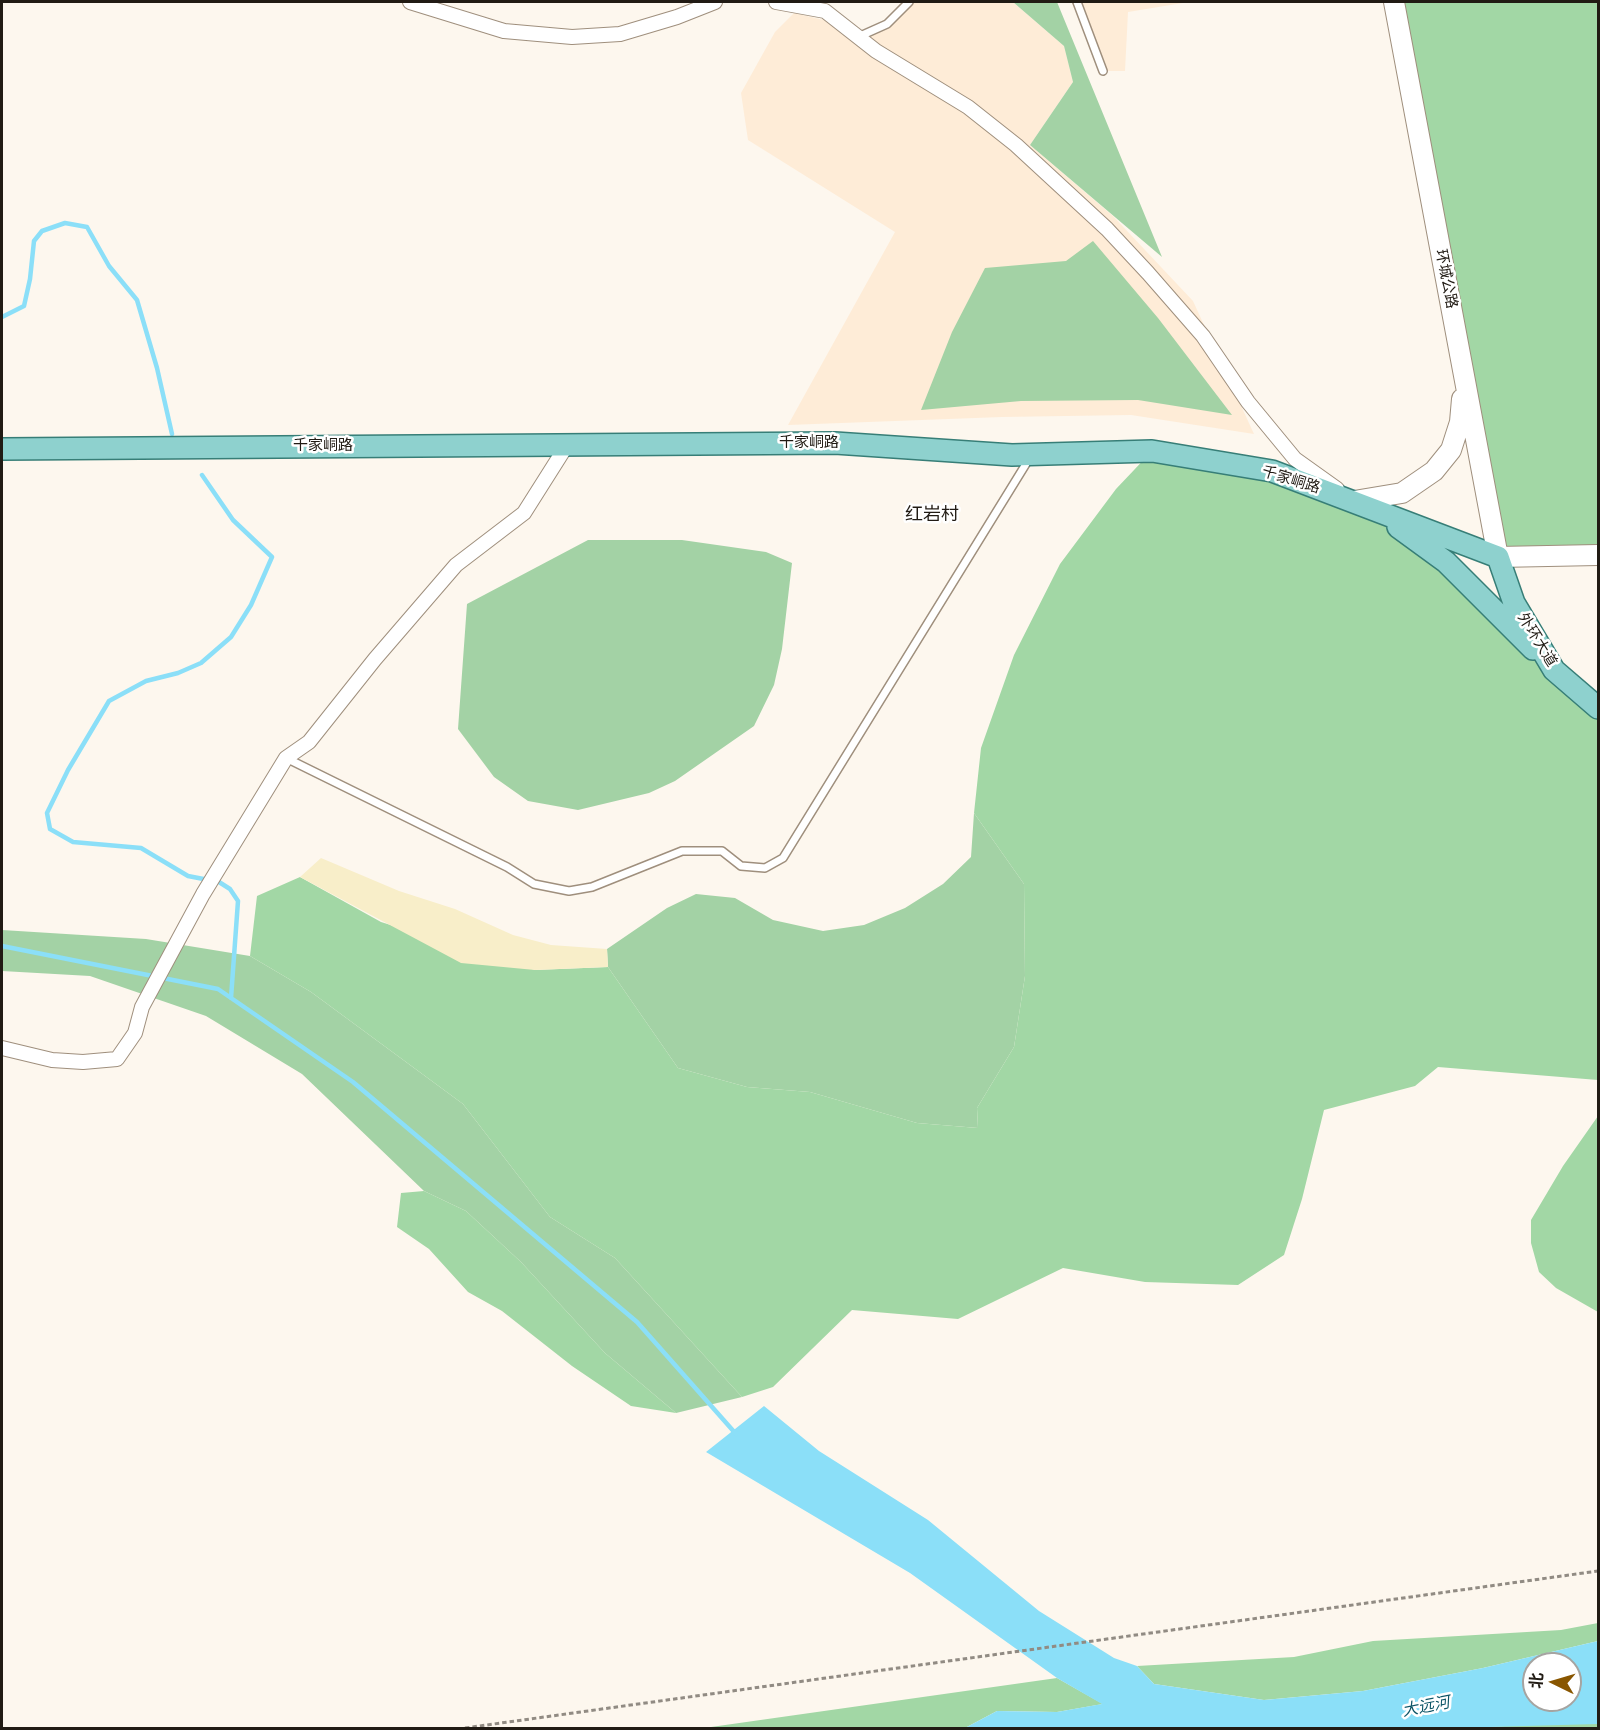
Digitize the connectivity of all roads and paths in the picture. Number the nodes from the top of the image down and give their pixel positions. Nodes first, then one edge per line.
1 (410, 2) edge
2 (716, 2) edge
3 (776, 2) edge
4 (909, 2) edge
5 (1077, 2) edge
6 (1394, 2) edge
7 (858, 37) junction
8 (1103, 71) dead end
9 (1464, 376) junction
10 (567, 445) junction
11 (2, 448) edge
12 (1032, 454) junction
13 (1354, 501) junction
14 (1599, 555) edge
15 (1498, 557) junction
16 (1554, 670) junction
17 (1599, 708) edge
18 (286, 758) junction
19 (2, 1048) edge
20 (1599, 1571) edge
21 (465, 1728) edge

1 - 2 street
3 - 7 street
4 - 7 lane
5 - 8 lane
6 - 9 main road, 环城公路
7 - 13 street
9 - 13 main road
9 - 15 main road, 环城公路
10 - 11 main road, 千家峒路
10 - 12 main road, 千家峒路
10 - 18 street
12 - 13 main road, 千家峒路
12 - 18 lane
13 - 15 main road, 千家峒路
13 - 16 main road
14 - 15 main road, 千家峒路
15 - 16 main road, 外环大道
16 - 17 main road, 外环大道
18 - 19 street
20 - 21 path

